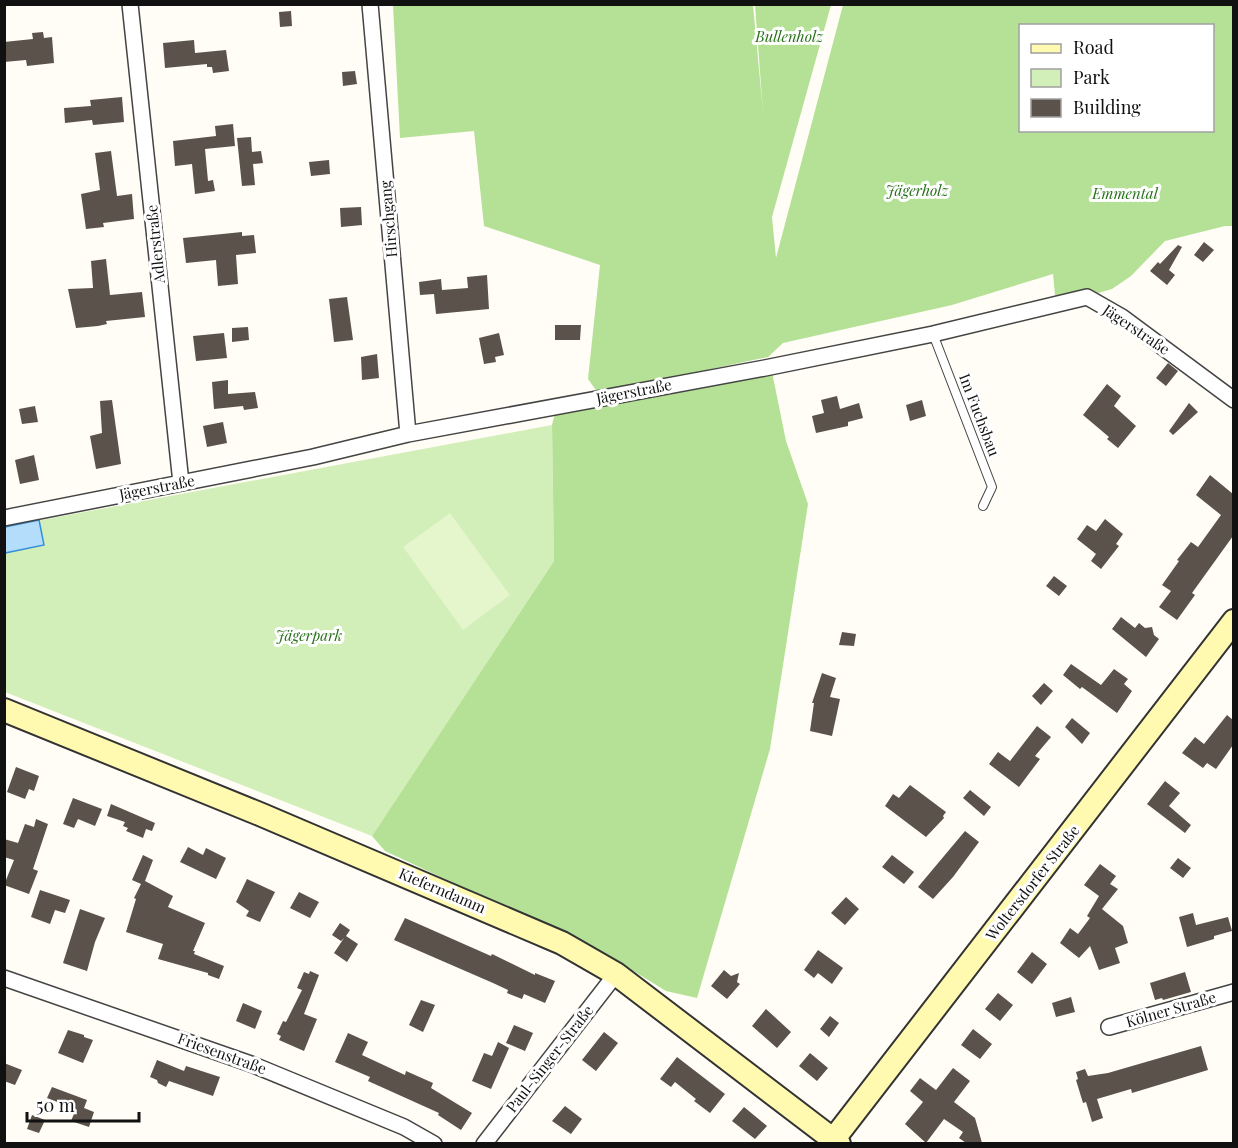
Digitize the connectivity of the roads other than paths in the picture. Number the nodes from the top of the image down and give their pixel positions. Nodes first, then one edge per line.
1 (130, 4) edge
2 (370, 4) edge
3 (933, 334) junction
4 (1233, 400) edge
5 (408, 434) junction
6 (181, 483) junction
7 (983, 506) dead end
8 (4, 518) edge
9 (1233, 621) edge
10 (4, 710) edge
11 (616, 974) junction
12 (4, 978) edge
13 (1233, 992) edge
14 (1109, 1027) dead end
15 (834, 1142) edge
16 (434, 1143) edge
17 (484, 1143) edge

1 - 6 street, Adlerstraße
2 - 5 street, Hirschgang
3 - 4 street, Jägerstraße
3 - 5 street, Jägerstraße
3 - 7 lane, Im Fuchsbau
5 - 6 street, Jägerstraße
6 - 8 street, Jägerstraße
9 - 15 street, Woltersdorfer Straße
10 - 11 street, Kieferndamm
11 - 15 street, Kieferndamm
11 - 17 street, Paul-Singer-Straße
12 - 16 street, Friesenstraße
13 - 14 street, Kölner Straße

